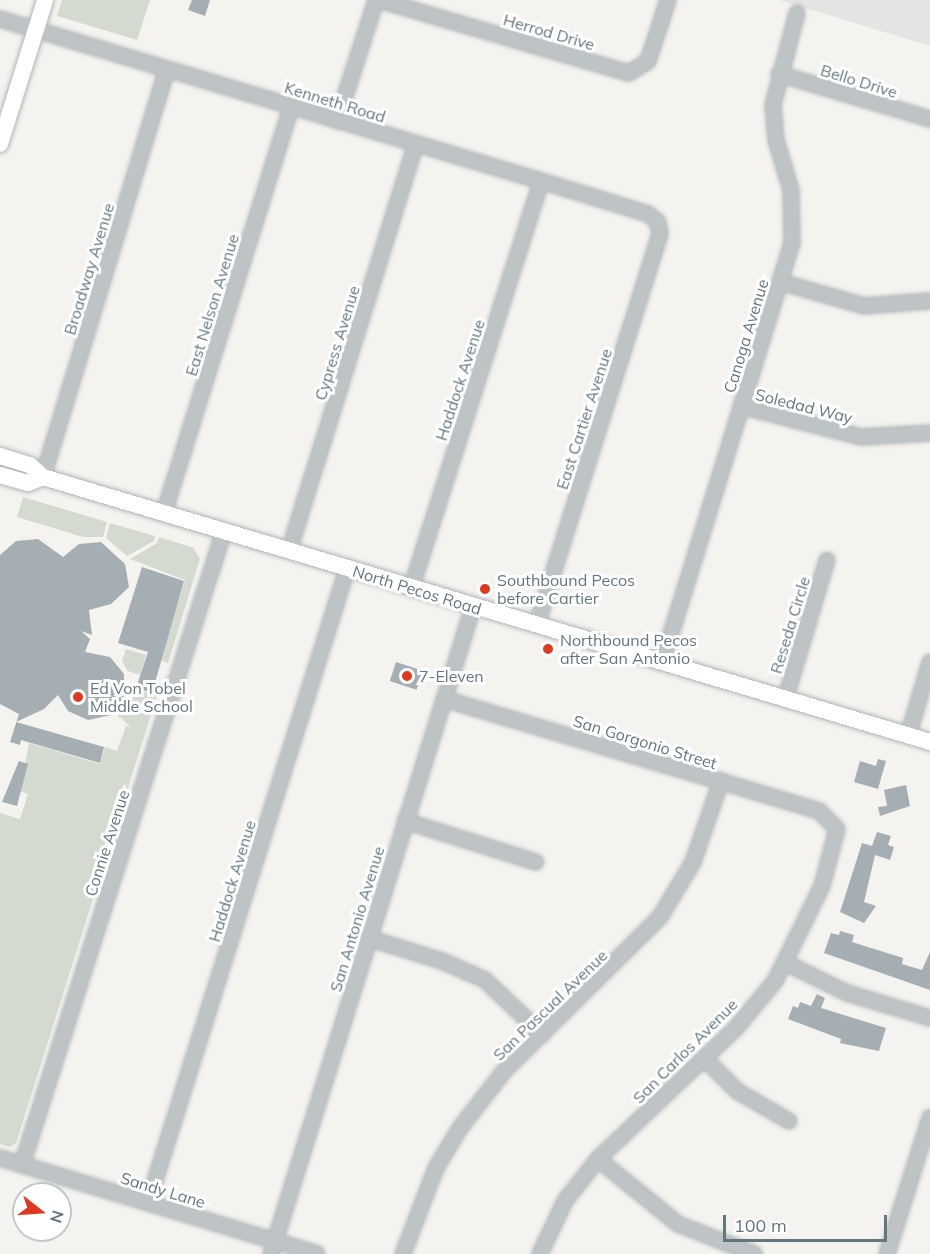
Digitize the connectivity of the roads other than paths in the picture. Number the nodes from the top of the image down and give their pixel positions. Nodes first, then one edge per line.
1 (45, 0) edge
2 (378, 0) edge
3 (668, 0) edge
4 (798, 13) dead end
5 (0, 19) edge
6 (35, 30) junction
7 (167, 70) junction
8 (779, 74) junction
9 (291, 107) junction
10 (930, 119) edge
11 (337, 120) junction
12 (0, 144) edge
13 (416, 144) junction
14 (541, 181) junction
15 (658, 222) joint
16 (780, 282) junction
17 (930, 301) edge
18 (741, 406) junction
19 (930, 433) edge
20 (0, 456) edge
21 (0, 475) edge
22 (43, 477) junction
23 (164, 513) junction
24 (224, 531) junction
25 (288, 551) junction
26 (827, 560) dead end
27 (347, 569) junction
28 (411, 589) junction
29 (473, 607) junction
30 (537, 625) junction
31 (930, 662) edge
32 (662, 663) junction
33 (444, 699) junction
34 (785, 700) junction
35 (908, 736) junction
36 (930, 742) edge
37 (721, 782) junction
38 (405, 821) junction
39 (834, 822) joint
40 (536, 862) dead end
41 (368, 938) junction
42 (786, 963) junction
43 (930, 1018) edge
44 (542, 1034) junction
45 (704, 1058) junction
46 (930, 1118) edge
47 (789, 1121) dead end
48 (0, 1158) edge
49 (598, 1159) junction
50 (22, 1165) junction
51 (148, 1203) junction
52 (273, 1248) edge
53 (317, 1254) edge
54 (404, 1254) edge
55 (540, 1254) edge
56 (754, 1254) edge
57 (888, 1254) edge

1 - 6 main road
2 - 3 street, Herrod Drive
2 - 11 street
4 - 8 street, Canoga Avenue
5 - 6 street, Kenneth Road
6 - 7 street, Kenneth Road
6 - 12 main road
7 - 9 street, Kenneth Road
7 - 22 street, Broadway Avenue
8 - 10 street, Bello Drive
8 - 16 street, Canoga Avenue
9 - 11 street, Kenneth Road
9 - 23 street, East Nelson Avenue
11 - 13 street, Kenneth Road
13 - 14 street, Kenneth Road
13 - 25 street, Cypress Avenue
14 - 15 street, Kenneth Road
14 - 28 street, Haddock Avenue
15 - 30 street, East Cartier Avenue
16 - 17 street
16 - 18 street, Canoga Avenue
18 - 19 street, Soledad Way
18 - 32 street, Canoga Avenue
20 - 22 main road, North Pecos Road
21 - 22 main road, North Pecos Road
22 - 23 main road, North Pecos Road
23 - 24 main road, North Pecos Road
24 - 25 main road, North Pecos Road
24 - 50 street, Connie Avenue
25 - 27 main road, North Pecos Road
26 - 34 street, Reseda Circle
27 - 28 main road, North Pecos Road
27 - 51 street, Haddock Avenue
28 - 29 main road, North Pecos Road
29 - 30 main road, North Pecos Road
29 - 33 street, San Antonio Avenue
30 - 32 main road, North Pecos Road
31 - 35 street
32 - 34 main road, North Pecos Road
33 - 37 street, San Gorgonio Street
33 - 38 street, San Antonio Avenue
34 - 35 main road, North Pecos Road
35 - 36 main road, North Pecos Road
37 - 39 street, San Gorgonio Street
37 - 44 street, San Pascual Avenue
38 - 40 street
38 - 41 street, San Antonio Avenue
39 - 42 street, San Carlos Avenue
41 - 44 street
41 - 52 street, San Antonio Avenue
42 - 43 street
42 - 45 street, San Carlos Avenue
44 - 54 street, San Pascual Avenue
45 - 47 street
45 - 49 street, San Carlos Avenue
46 - 57 street
48 - 50 street, Sandy Lane
49 - 55 street, San Carlos Avenue
49 - 56 street
50 - 51 street, Sandy Lane
51 - 52 street, Sandy Lane
52 - 53 street, Sandy Lane

